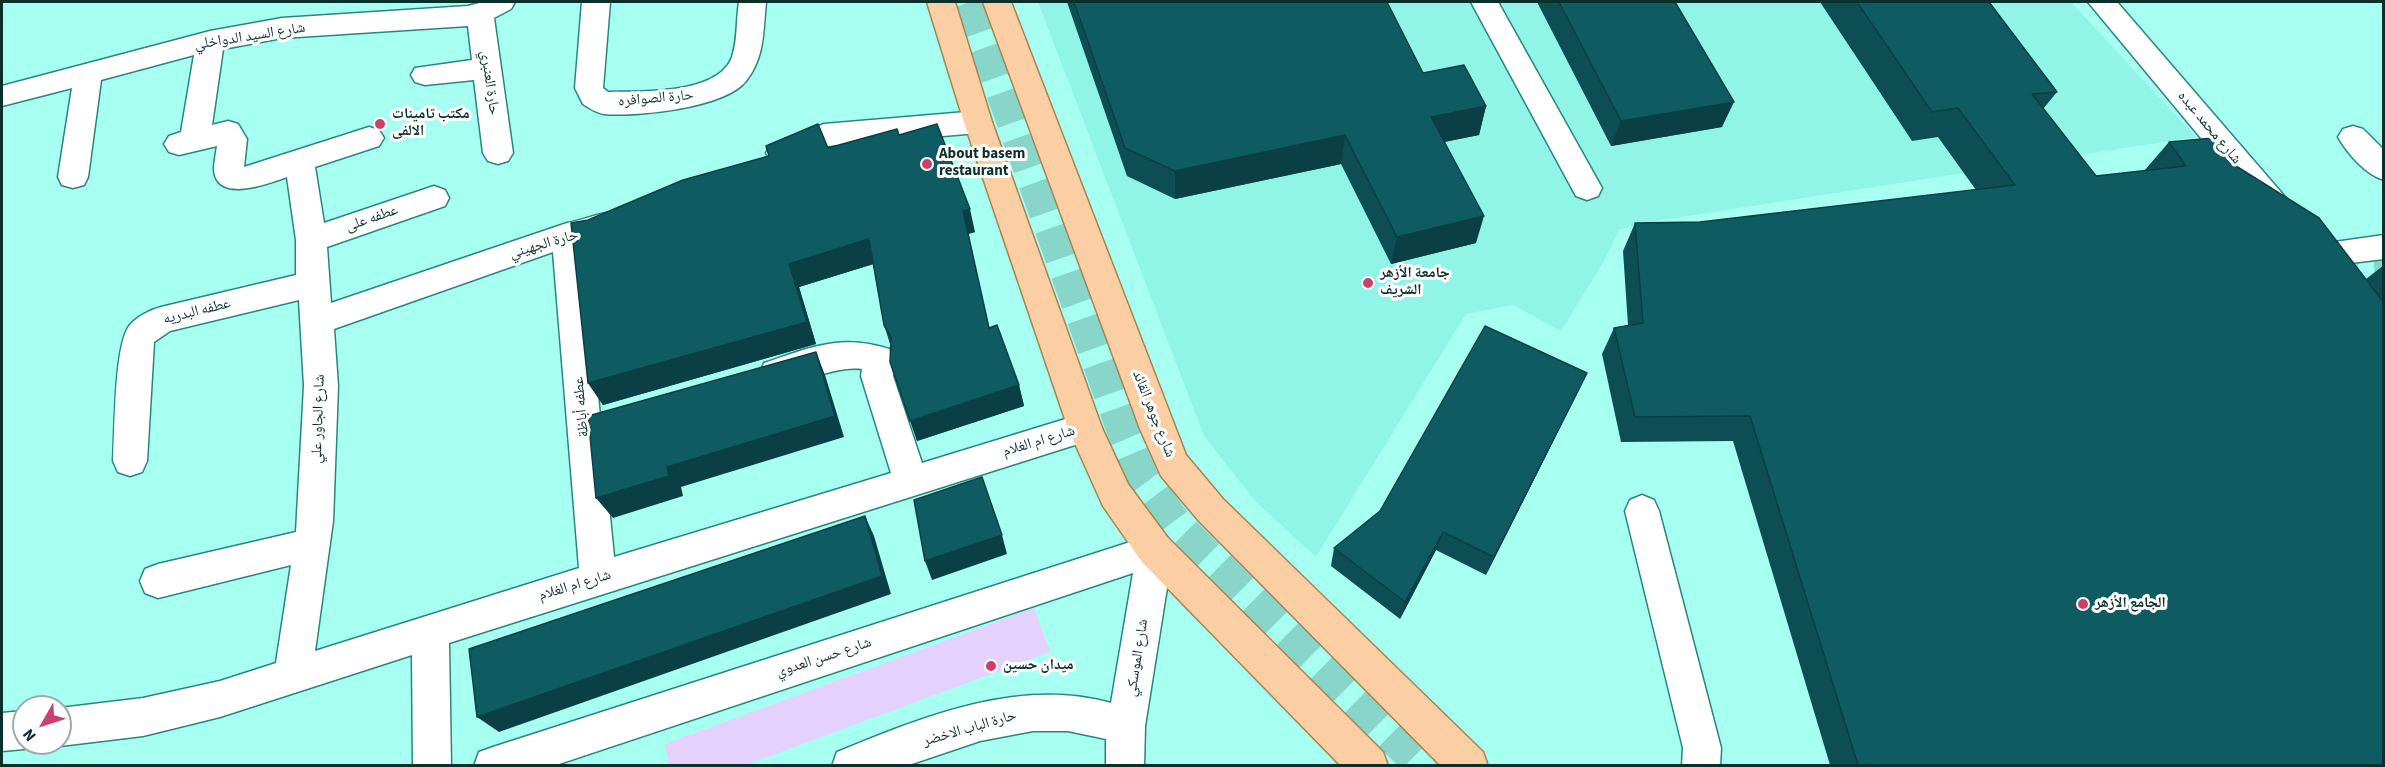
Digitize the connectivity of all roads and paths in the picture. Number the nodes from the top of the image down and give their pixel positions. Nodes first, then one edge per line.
1 (596, 2) edge
2 (752, 2) edge
3 (941, 2) edge
4 (997, 2) edge
5 (1485, 2) edge
6 (2102, 2) edge
7 (490, 8) edge
8 (362, 12) edge
9 (210, 41) junction
10 (487, 69) junction
11 (88, 73) junction
12 (425, 75) dead end
13 (2, 96) edge
14 (978, 122) junction
15 (2352, 137) dead end
16 (369, 138) dead end
17 (498, 153) dead end
18 (299, 161) junction
19 (760, 161) edge
20 (2384, 169) edge
21 (73, 177) dead end
22 (1587, 188) dead end
23 (434, 198) dead end
24 (643, 210) edge
25 (567, 235) junction
26 (311, 240) junction
27 (2304, 240) junction
28 (2384, 247) edge
29 (312, 284) junction
30 (2339, 285) edge
31 (318, 321) junction
32 (742, 382) edge
33 (618, 417) edge
34 (584, 427) junction
35 (1085, 428) junction
36 (130, 461) dead end
37 (911, 482) junction
38 (1642, 511) dead end
39 (312, 544) junction
40 (1155, 550) junction
41 (598, 579) junction
42 (158, 581) dead end
43 (430, 633) junction
44 (293, 676) junction
45 (72, 726) edge
46 (1126, 726) junction
47 (432, 765) edge
48 (493, 765) edge
49 (851, 765) edge
50 (1125, 765) edge
51 (1369, 765) edge
52 (1469, 765) edge
53 (1701, 765) edge

1 - 2 street, حارة الصوافره
3 - 14 main road
4 - 52 main road, شارع جوهر القائد
5 - 22 street
6 - 27 street, شارع محمد عبده
7 - 8 street, شارع السيد الدواخلي
7 - 10 street, حارة العنبري
8 - 9 street, شارع السيد الدواخلي
9 - 11 street, شارع السيد الدواخلي
9 - 18 street
10 - 12 street
10 - 17 street, حارة العنبري
11 - 13 street, شارع السيد الدواخلي
11 - 21 street
14 - 19 street
14 - 35 main road
15 - 20 street
16 - 18 street
18 - 26 street, شارع الجاور علي
23 - 26 street, عطفه على
24 - 25 street, حارة الجهيني
25 - 31 street, حارة الجهيني
25 - 34 street, عطفه أباظة
26 - 29 street, شارع الجاور علي
27 - 28 street
27 - 30 street, شارع محمد عبده
29 - 31 street, شارع الجاور علي
29 - 36 street, عطفه البدريه
31 - 39 street, شارع الجاور علي
32 - 37 street
33 - 34 street
34 - 41 street, عطفه أباظة
35 - 37 street, شارع ام الغلام
35 - 40 main road
37 - 41 street, شارع ام الغلام
38 - 53 street
39 - 42 street
39 - 44 street, شارع الجاور علي
40 - 46 street, شارع الموسكي
40 - 48 street, شارع حسن العدوي
40 - 51 main road
41 - 43 street, شارع ام الغلام
43 - 44 street, شارع ام الغلام
43 - 47 street
44 - 45 street, شارع ام الغلام
46 - 49 street, حارة الباب الاخضر
46 - 50 street, شارع الموسكي

